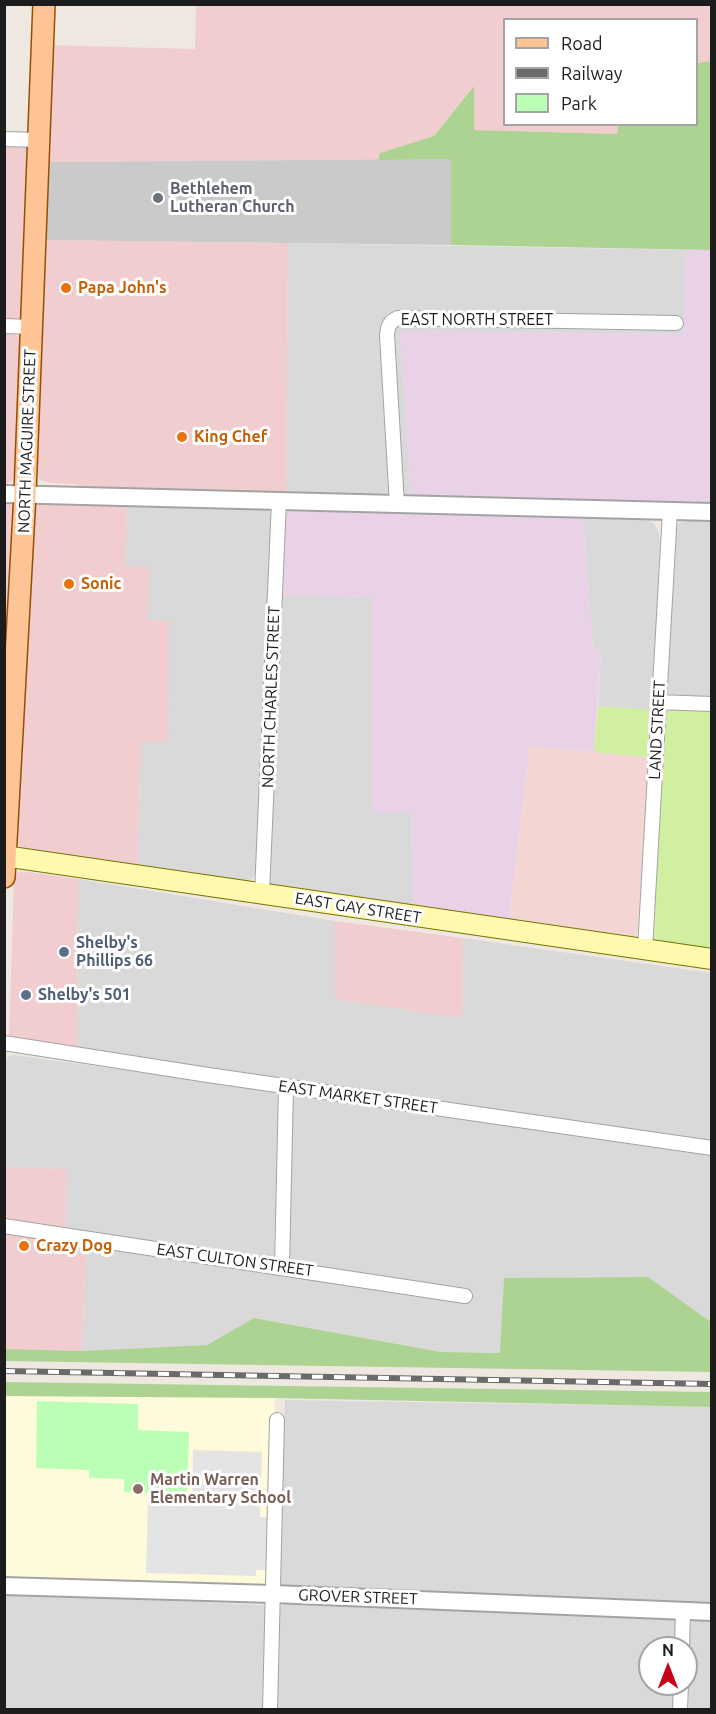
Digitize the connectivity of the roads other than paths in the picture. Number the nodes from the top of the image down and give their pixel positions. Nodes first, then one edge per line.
1 (44, 4) edge
2 (4, 139) edge
3 (39, 140) junction
4 (676, 322) dead end
5 (4, 326) edge
6 (31, 327) junction
7 (15, 494) edge
8 (279, 501) junction
9 (397, 505) junction
10 (670, 511) junction
11 (711, 512) edge
12 (10, 656) edge
13 (658, 702) junction
14 (711, 704) edge
15 (5, 856) edge
16 (4, 877) edge
17 (262, 893) junction
18 (645, 949) junction
19 (711, 959) edge
20 (4, 1043) edge
21 (286, 1087) junction
22 (711, 1148) edge
23 (4, 1226) edge
24 (282, 1267) junction
25 (465, 1296) dead end
26 (277, 1420) dead end
27 (4, 1586) edge
28 (273, 1594) junction
29 (683, 1611) junction
30 (711, 1612) edge
31 (682, 1636) edge
32 (270, 1710) edge

1 - 3 main road, NORTH MAGUIRE STREET
2 - 3 street
3 - 6 main road, NORTH MAGUIRE STREET
4 - 9 street, EAST NORTH STREET
5 - 6 street
6 - 7 main road, NORTH MAGUIRE STREET
7 - 8 street
7 - 12 main road, NORTH MAGUIRE STREET
8 - 9 street
8 - 17 street, NORTH CHARLES STREET
9 - 10 street
10 - 11 street
10 - 13 street, LAND STREET
12 - 15 main road, NORTH MAGUIRE STREET
13 - 14 street
13 - 18 street, LAND STREET
15 - 16 main road, NORTH MAGUIRE STREET
15 - 17 main road, EAST GAY STREET
17 - 18 main road, EAST GAY STREET
18 - 19 main road, EAST GAY STREET
20 - 21 street, EAST MARKET STREET
21 - 22 street, EAST MARKET STREET
21 - 24 street
23 - 24 street, EAST CULTON STREET
24 - 25 street, EAST CULTON STREET
26 - 28 street
27 - 28 street, GROVER STREET
28 - 29 street, GROVER STREET
28 - 32 street
29 - 30 street, GROVER STREET
29 - 31 street

